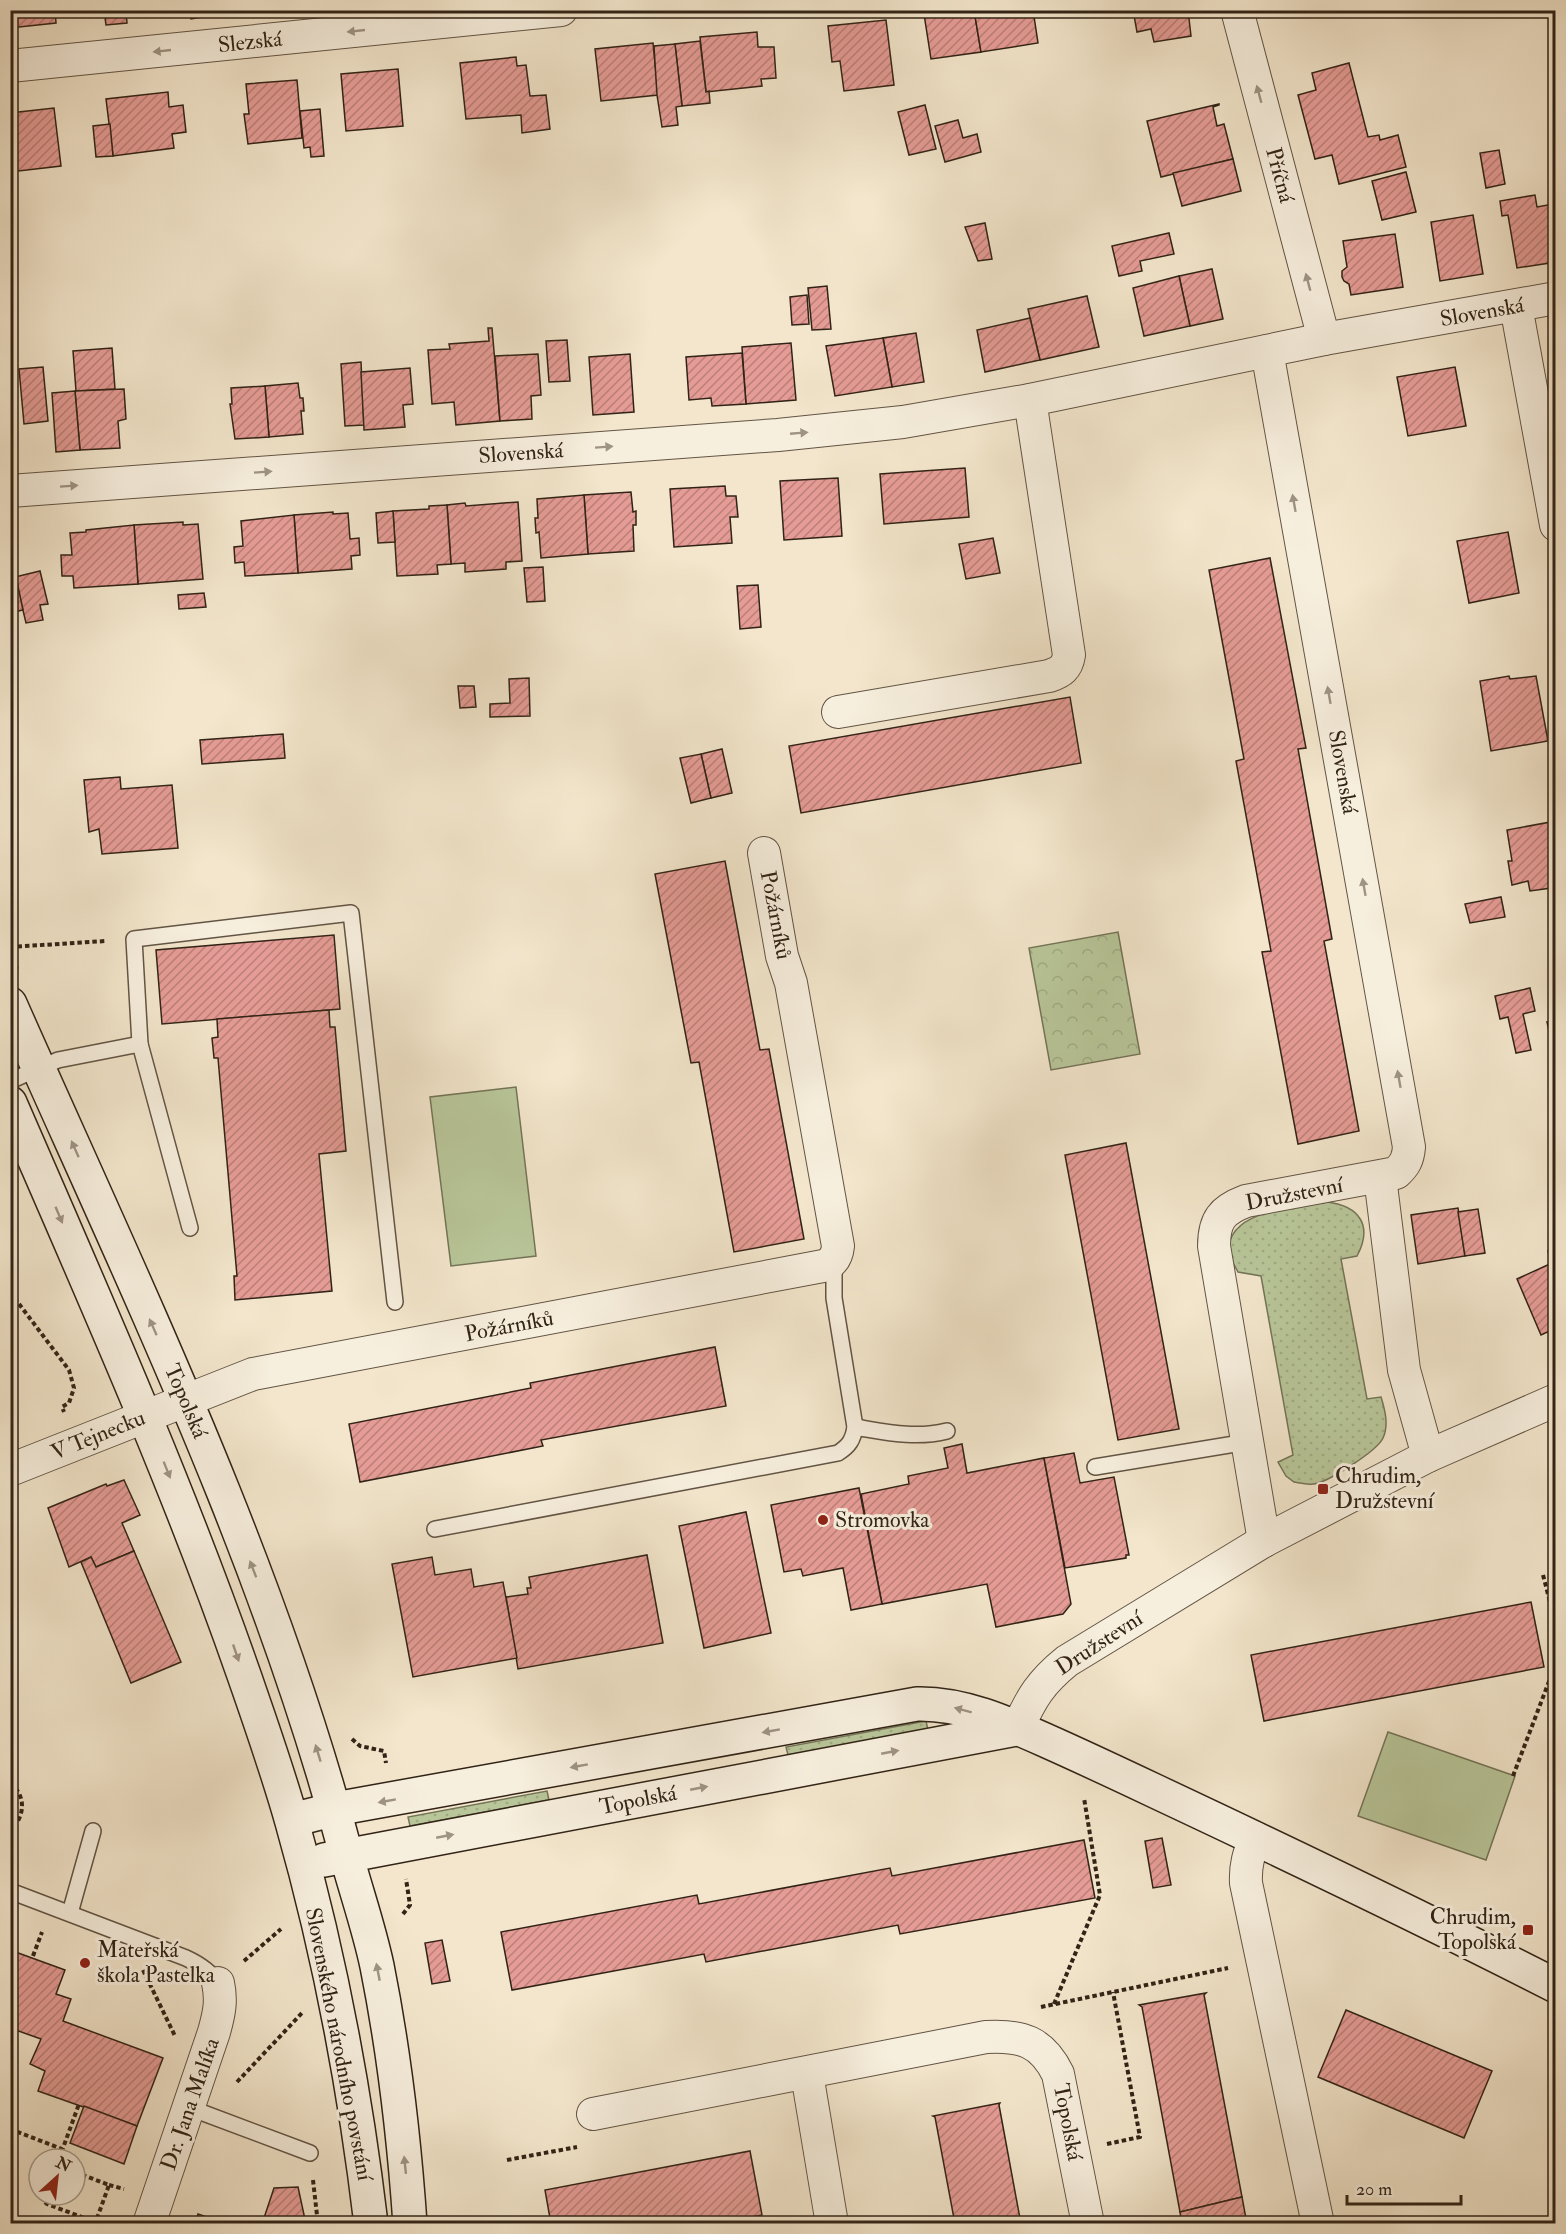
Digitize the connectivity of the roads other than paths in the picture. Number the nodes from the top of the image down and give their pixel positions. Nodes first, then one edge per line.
1 (561, 10) edge
2 (1237, 10) edge
3 (10, 66) edge
4 (1556, 298) edge
5 (1516, 306) junction
6 (1324, 339) junction
7 (1267, 351) junction
8 (1030, 400) junction
9 (10, 491) edge
10 (1556, 525) edge
11 (838, 712) dead end
12 (764, 853) dead end
13 (10, 1004) edge
14 (140, 1044) junction
15 (25, 1075) edge
16 (10, 1103) edge
17 (1380, 1177) junction
18 (189, 1228) dead end
19 (834, 1260) junction
20 (395, 1302) dead end
21 (186, 1400) junction
22 (1556, 1400) edge
23 (145, 1416) junction
24 (855, 1427) junction
25 (947, 1431) dead end
26 (1247, 1442) junction
27 (1428, 1456) junction
28 (1095, 1467) dead end
29 (10, 1470) edge
30 (435, 1529) dead end
31 (1264, 1541) junction
32 (1018, 1728) junction
33 (335, 1809) junction
34 (292, 1820) junction
35 (93, 1831) dead end
36 (1255, 1838) junction
37 (346, 1854) junction
38 (303, 1865) junction
39 (10, 1891) edge
40 (70, 1913) junction
41 (218, 1983) joint
42 (1556, 1986) edge
43 (807, 2073) junction
44 (198, 2111) junction
45 (593, 2114) dead end
46 (310, 2153) road end
47 (149, 2223) edge
48 (371, 2223) edge
49 (410, 2223) edge
50 (832, 2223) edge
51 (1088, 2223) edge
52 (1318, 2223) edge

1 -> 3 street, Slezská
6 -> 2 street, Příčná
4 - 5 street, Slovenská
5 - 6 street, Slovenská
5 - 10 street
6 - 7 street, Slovenská
7 - 8 street, Slovenská
17 -> 7 street, Slovenská
9 -> 8 street, Slovenská
8 - 11 street
12 - 19 street, Požárníků
13 - 15 main road, Topolská
14 - 15 lane
14 - 18 lane
14 - 20 lane
21 -> 15 main road, Topolská
16 -> 23 main road, Topolská
17 - 26 street, Družstevní
17 - 27 street
19 - 21 street, Požárníků
19 - 24 lane, Požárníků
21 - 23 street, V Tejnecku
33 -> 21 main road, Topolská
22 - 27 street, Družstevní
23 - 29 street, V Tejnecku
23 -> 34 main road, Topolská
24 - 25 lane
24 - 30 lane
26 - 28 lane
26 - 31 street, Družstevní
27 - 31 street, Družstevní
31 - 32 street, Družstevní
32 -> 33 main road, Topolská
32 - 36 main road, Topolská
37 -> 32 main road, Topolská
33 - 34 main road, Topolská
33 - 37 main road, Slovenského národního povstání
34 - 38 main road, Topolská
35 - 40 lane
36 - 42 main road, Topolská
36 - 52 street
37 - 38 main road, Topolská
49 -> 37 main road, Slovenského národního povstání
38 - 48 main road, Slovenského národního povstání
39 - 40 lane
40 - 41 lane
41 - 44 street, Dr. Jana Malíka
43 - 45 street, Topolská
43 - 50 street
43 - 51 street, Topolská
44 - 46 lane
44 - 47 street, Dr. Jana Malíka

